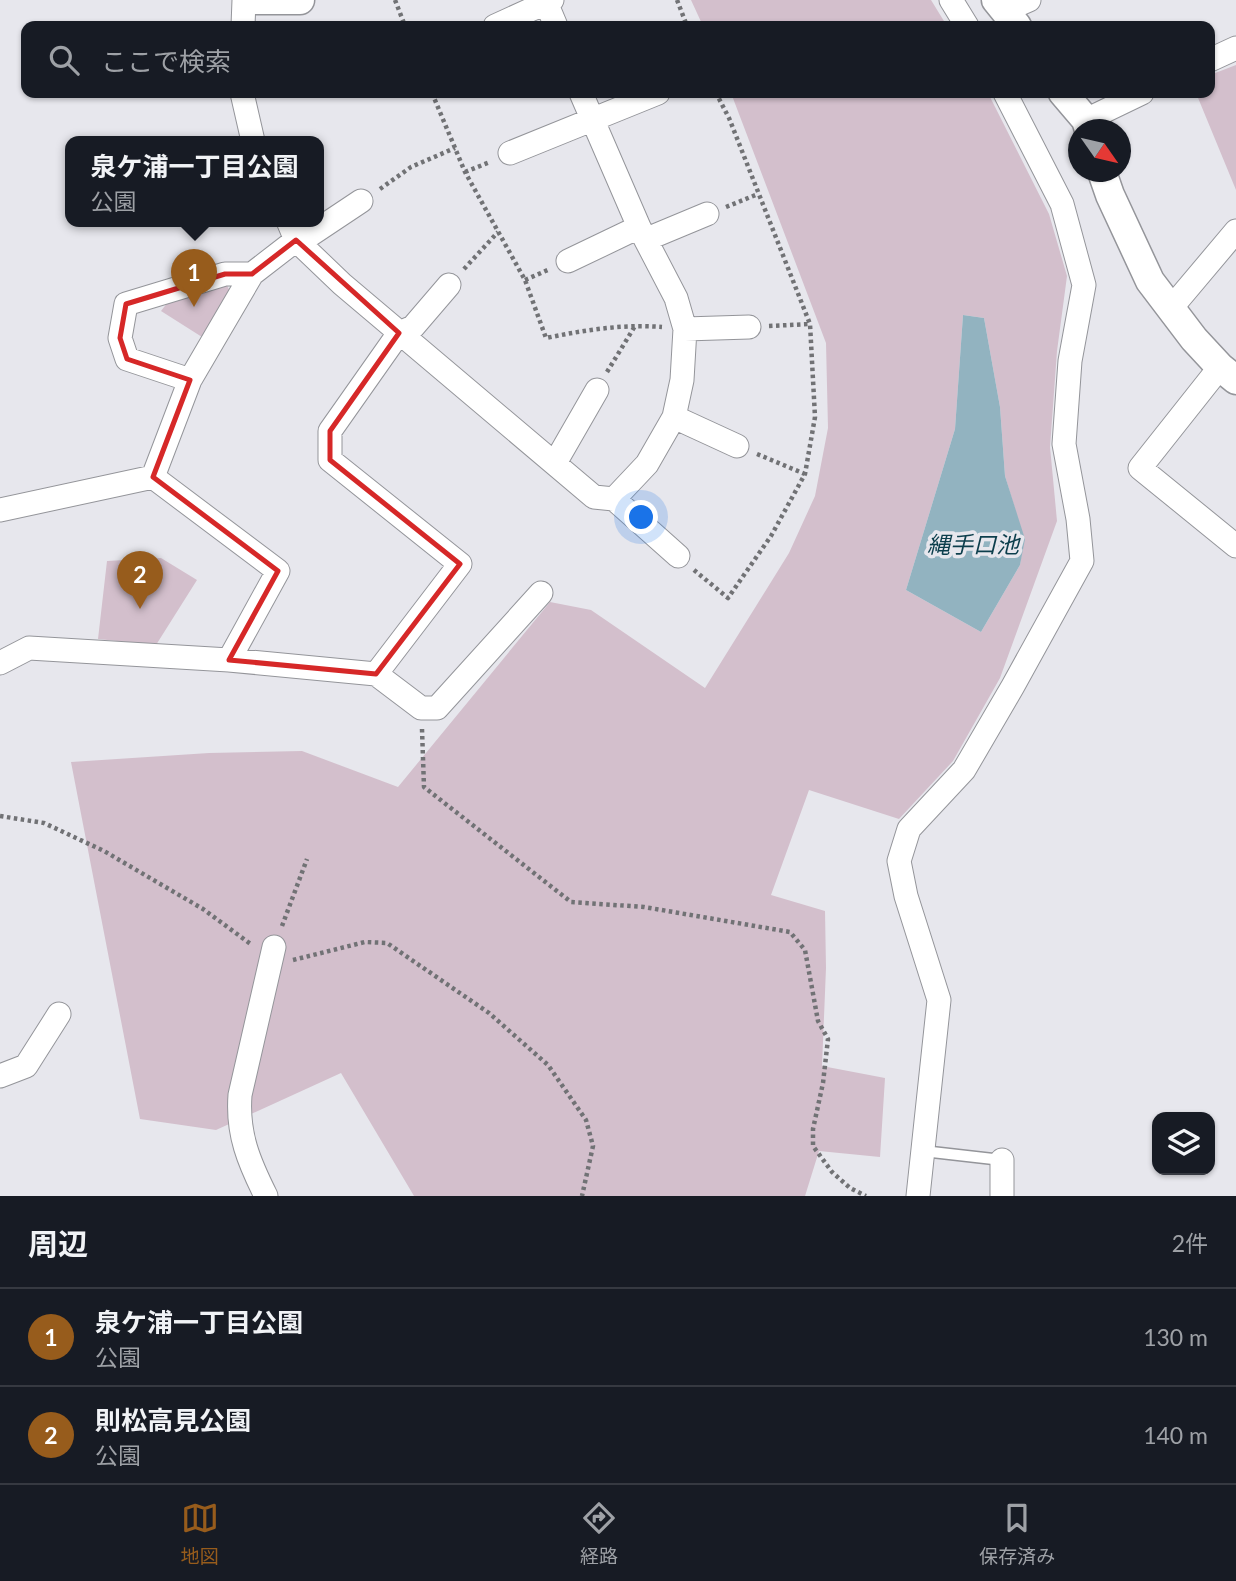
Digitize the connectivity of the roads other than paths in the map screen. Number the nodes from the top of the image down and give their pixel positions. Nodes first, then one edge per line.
1 (244, 0) edge
2 (256, 0) edge
3 (300, 0) edge
4 (951, 0) edge
5 (548, 1) edge
6 (243, 21) edge
7 (506, 21) edge
8 (554, 21) edge
9 (964, 21) edge
10 (1236, 48) edge
11 (1215, 58) edge
12 (248, 98) edge
13 (584, 98) edge
14 (645, 98) edge
15 (1008, 98) edge
16 (1067, 98) edge
17 (1134, 98) edge
18 (592, 119) junction
19 (1083, 119) edge
20 (1098, 119) edge
21 (245, 136) edge
22 (509, 153) dead end
23 (1105, 182) edge
24 (361, 201) road end
25 (707, 214) road end
26 (324, 226) edge
27 (322, 227) edge
28 (292, 231) edge
29 (1236, 231) edge
30 (643, 233) junction
31 (568, 261) dead end
32 (252, 274) junction
33 (449, 285) road end
34 (1172, 307) junction
35 (749, 327) road end
36 (685, 328) junction
37 (400, 333) junction
38 (1228, 373) edge
39 (190, 380) junction
40 (597, 390) road end
41 (674, 417) junction
42 (737, 446) road end
43 (555, 464) junction
44 (153, 477) junction
45 (614, 499) junction
46 (0, 510) edge
47 (1236, 546) edge
48 (677, 556) road end
49 (541, 593) dead end
50 (229, 660) junction
51 (0, 663) edge
52 (376, 674) junction
53 (272, 956) road end
54 (59, 1014) dead end
55 (0, 1076) edge
56 (923, 1151) junction
57 (1002, 1160) joint
58 (266, 1196) edge
59 (918, 1196) edge
60 (1002, 1196) edge

1 - 6 street
2 - 3 street
4 - 9 street
5 - 7 street
5 - 8 street
10 - 11 street
12 - 21 street
13 - 18 street
14 - 18 street
15 - 56 street
16 - 19 street
17 - 20 street
18 - 22 street
18 - 30 street
23 - 34 street
24 - 26 street
25 - 30 street
27 - 28 street
28 - 32 street
28 - 37 street
29 - 34 street
30 - 31 street
30 - 36 street
32 - 39 street
32 - 39 street
33 - 37 street
34 - 38 street
35 - 36 street
36 - 41 street
37 - 43 street
37 - 52 street
38 - 47 street
39 - 44 street
40 - 43 street
41 - 42 street
41 - 45 street
43 - 45 street
44 - 46 street
44 - 50 street
45 - 48 street
49 - 52 street
50 - 51 street
50 - 52 street
53 - 58 street
54 - 55 street
56 - 57 lane
56 - 59 street
57 - 60 street

